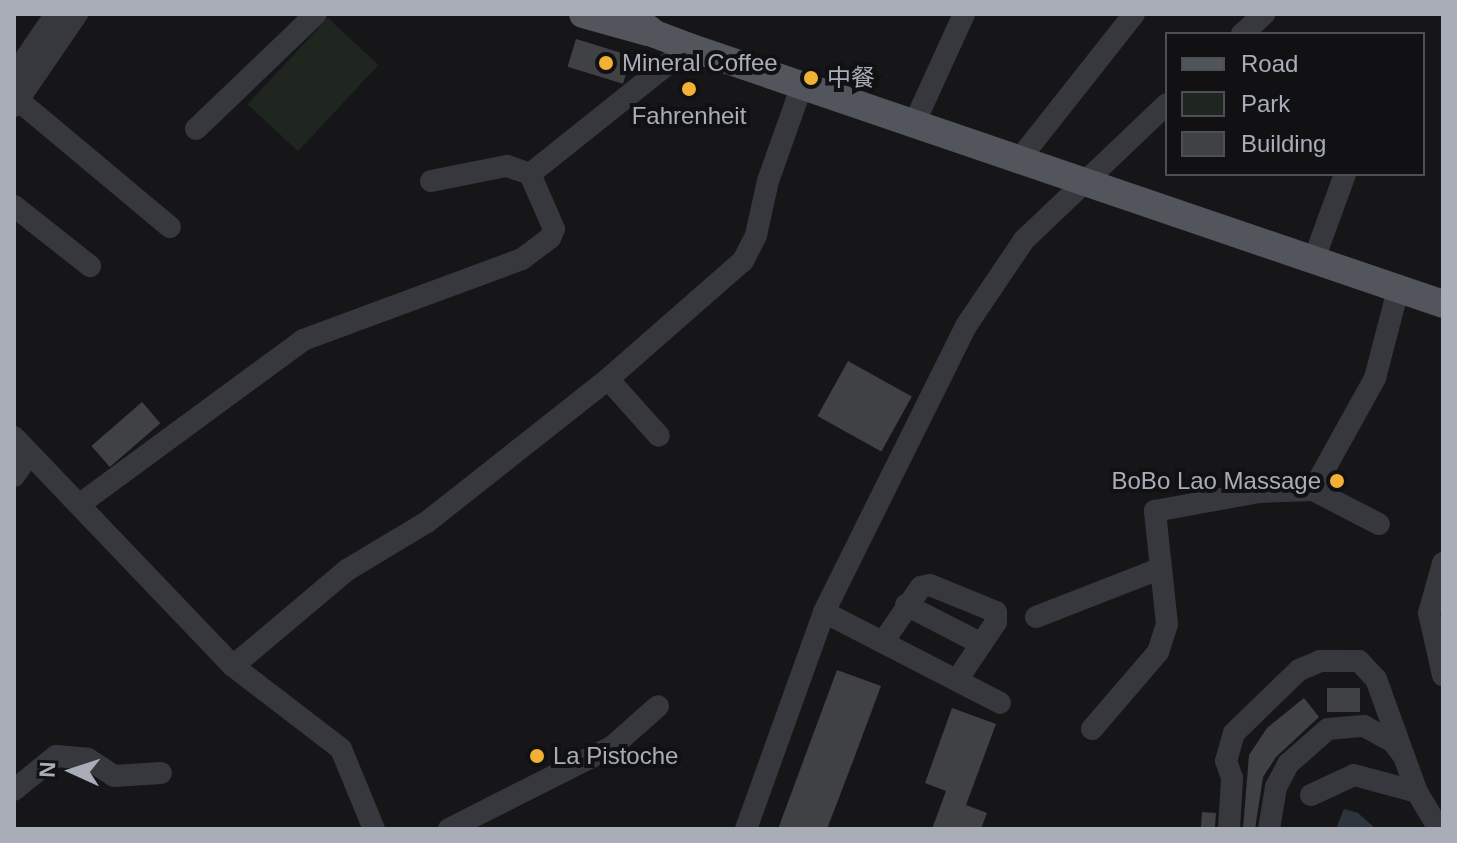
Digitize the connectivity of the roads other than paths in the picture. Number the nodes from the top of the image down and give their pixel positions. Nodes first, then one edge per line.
1 (56, 14) edge
2 (77, 14) edge
3 (316, 14) edge
4 (583, 14) edge
5 (630, 14) edge
6 (964, 14) edge
7 (1134, 14) edge
8 (1264, 14) edge
9 (1244, 32) edge
10 (655, 34) junction
11 (689, 47) junction
12 (14, 75) edge
13 (802, 85) junction
14 (16, 103) edge
15 (1165, 106) edge
16 (913, 126) junction
17 (196, 129) dead end
18 (1018, 161) junction
19 (530, 174) junction
20 (1344, 176) edge
21 (431, 181) dead end
22 (1081, 183) junction
23 (14, 206) edge
24 (170, 227) dead end
25 (1313, 262) junction
26 (90, 266) dead end
27 (1398, 290) junction
28 (1443, 304) edge
29 (608, 379) junction
30 (659, 436) dead end
31 (14, 437) edge
32 (30, 454) junction
33 (14, 476) edge
34 (1313, 490) junction
35 (80, 504) junction
36 (1379, 524) dead end
37 (1443, 563) edge
38 (1159, 569) junction
39 (906, 605) junction
40 (824, 612) junction
41 (1036, 617) dead end
42 (883, 642) junction
43 (982, 644) junction
44 (233, 666) junction
45 (1443, 675) edge
46 (957, 680) junction
47 (1000, 703) dead end
48 (658, 706) dead end
49 (1092, 729) dead end
50 (1409, 764) junction
51 (161, 773) dead end
52 (14, 790) edge
53 (1417, 792) junction
54 (1311, 795) dead end
55 (374, 829) edge
56 (449, 829) edge
57 (746, 829) edge
58 (1229, 829) edge
59 (1269, 829) edge
60 (1439, 829) edge

1 - 12 street
2 - 14 street
3 - 17 street
4 - 10 main road
5 - 10 main road
6 - 16 street
7 - 18 street
8 - 9 street
10 - 11 main road
11 - 13 main road
11 - 19 street
13 - 16 main road
13 - 29 street
14 - 24 street
15 - 22 street
16 - 18 main road
18 - 22 main road
19 - 21 street
19 - 35 street
20 - 25 street
22 - 25 main road
22 - 40 street
23 - 26 street
25 - 27 main road
27 - 28 main road
27 - 34 street
29 - 30 street
29 - 44 street
31 - 32 street
32 - 33 street
32 - 35 street
34 - 36 street
34 - 38 street
35 - 44 street
37 - 45 street
38 - 41 street
38 - 49 street
39 - 42 street
39 - 43 street
39 - 43 street
40 - 42 street
40 - 57 street
42 - 46 street
43 - 46 street
44 - 55 street
46 - 47 street
48 - 56 street
50 - 53 street
50 - 58 street
50 - 59 street
51 - 52 street
53 - 54 street
53 - 60 street

